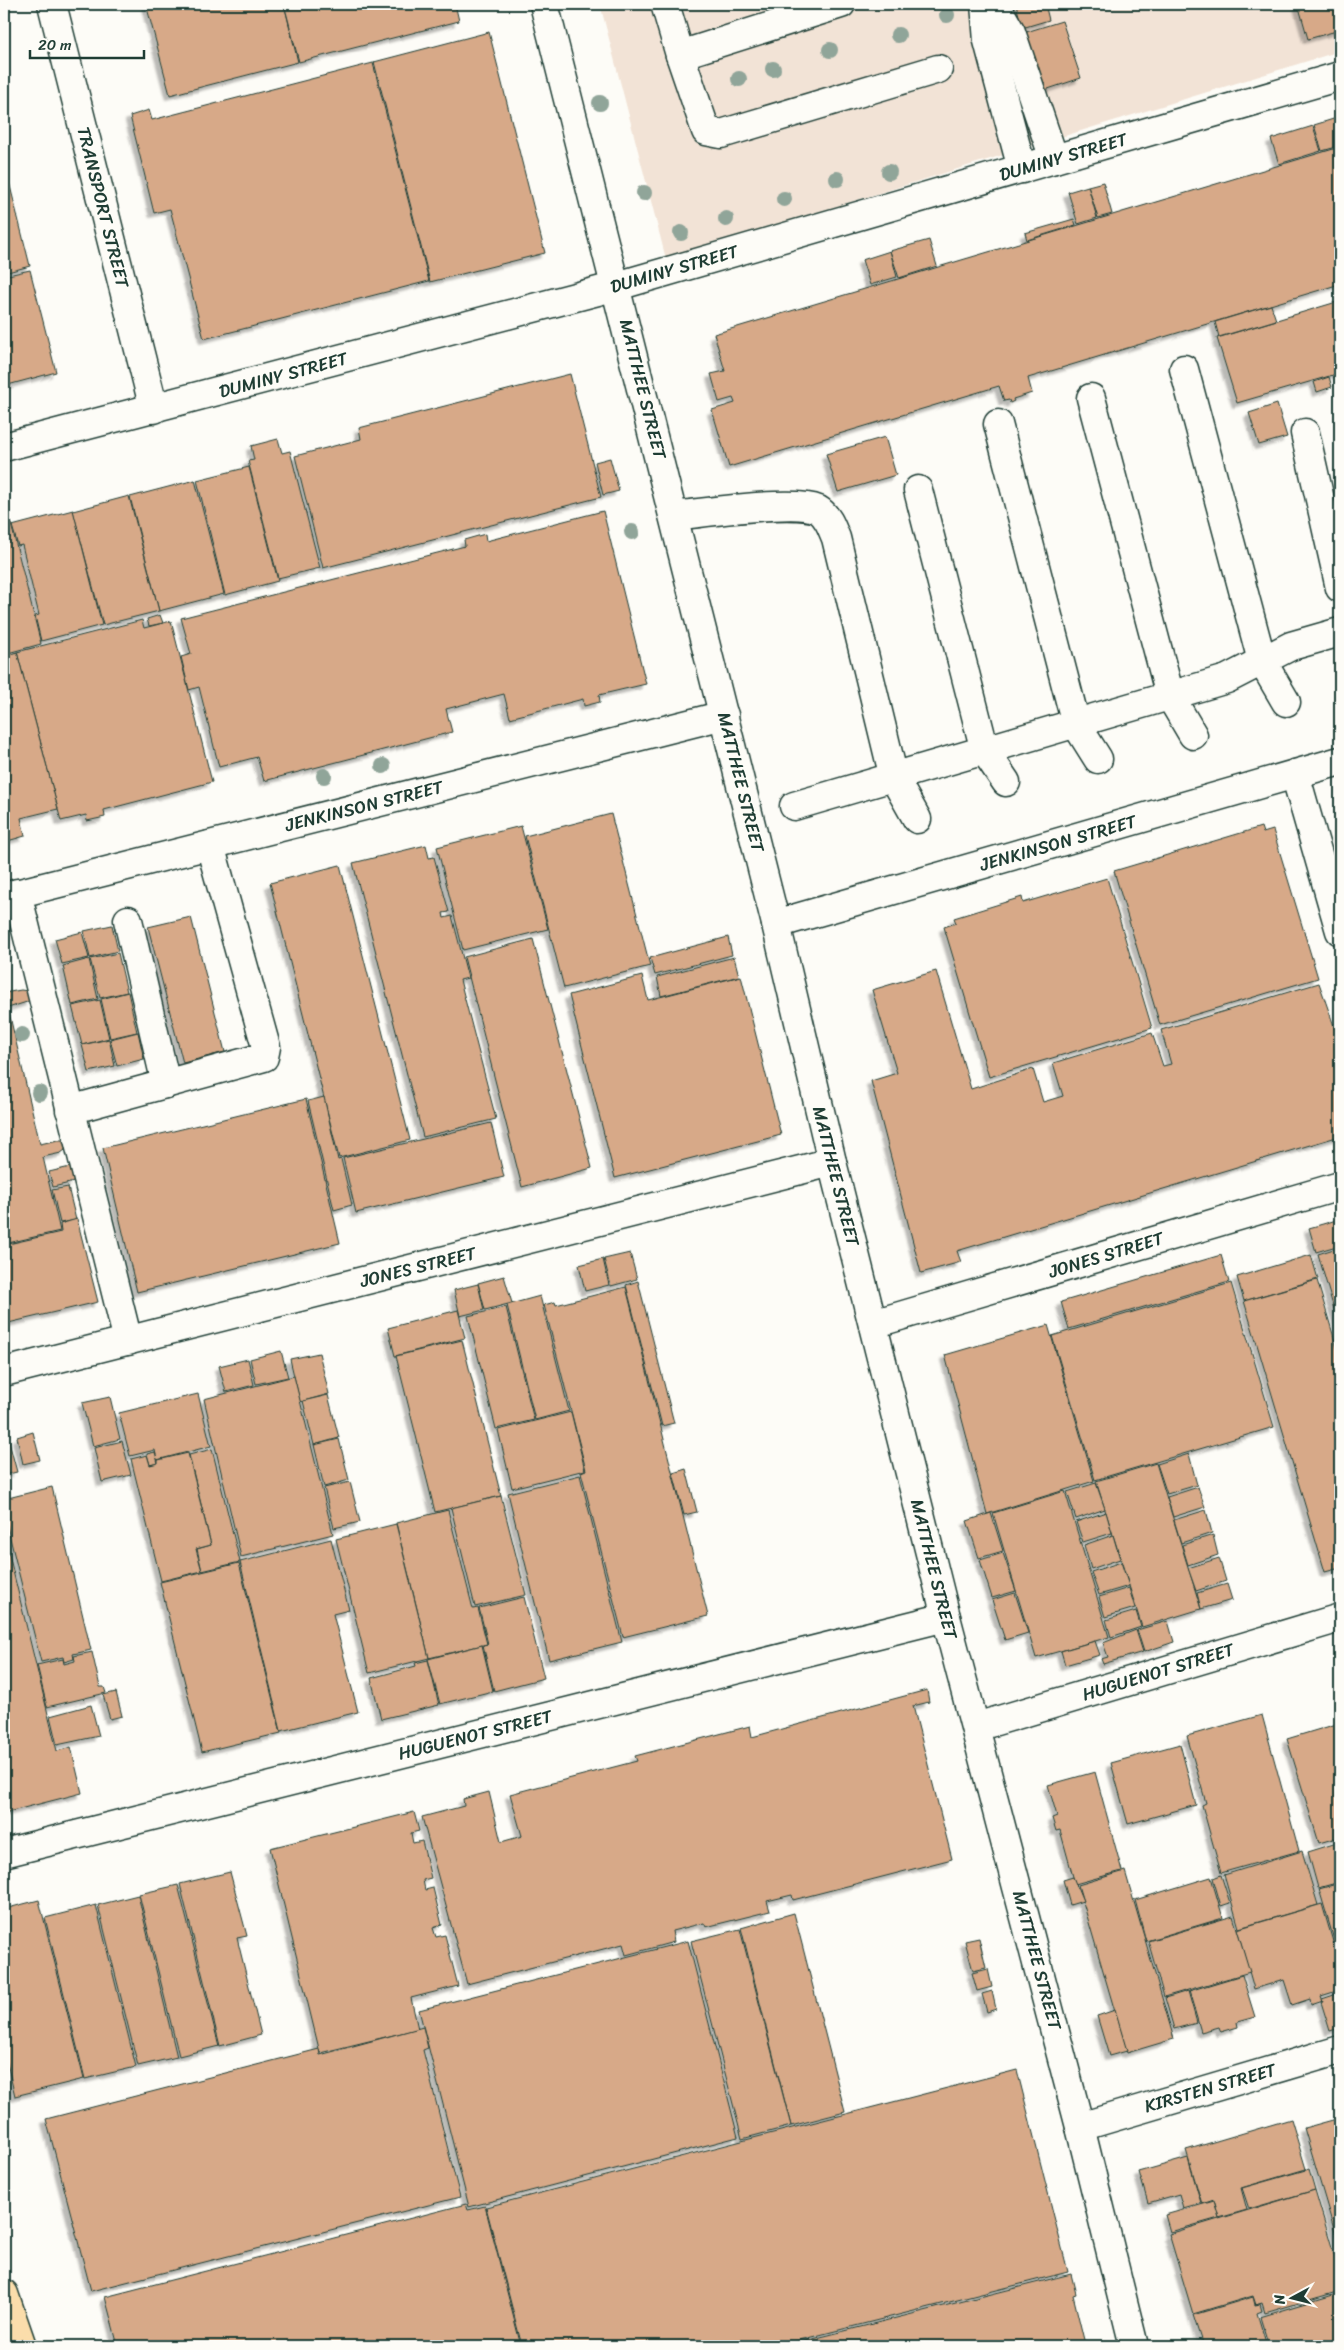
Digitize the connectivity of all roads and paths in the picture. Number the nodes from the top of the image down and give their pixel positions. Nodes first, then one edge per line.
1 (52, 4) edge
2 (544, 4) edge
3 (665, 4) edge
4 (841, 4) edge
5 (985, 4) edge
6 (995, 4) edge
7 (680, 55) junction
8 (938, 69) dead end
9 (1340, 76) edge
10 (1054, 159) junction
11 (1022, 169) junction
12 (617, 286) junction
13 (1184, 369) dead end
14 (1091, 398) dead end
15 (154, 409) junction
16 (998, 424) dead end
17 (1305, 433) dead end
18 (4, 447) edge
19 (918, 490) dead end
20 (675, 516) junction
21 (1340, 588) edge
22 (1340, 632) edge
23 (1262, 661) junction
24 (1170, 696) junction
25 (1286, 702) dead end
26 (724, 716) junction
27 (1076, 724) junction
28 (1193, 735) dead end
29 (985, 751) junction
30 (1098, 759) dead end
31 (1340, 760) edge
32 (1295, 774) junction
33 (894, 778) junction
34 (1006, 782) dead end
35 (794, 806) dead end
36 (917, 819) dead end
37 (210, 844) junction
38 (10, 895) edge
39 (128, 920) dead end
40 (776, 924) junction
41 (1340, 931) edge
42 (166, 1084) junction
43 (70, 1110) junction
44 (832, 1162) junction
45 (1340, 1186) edge
46 (873, 1324) junction
47 (128, 1341) junction
48 (4, 1372) edge
49 (946, 1617) junction
50 (1340, 1618) edge
51 (976, 1727) junction
52 (4, 1853) edge
53 (1340, 2050) edge
54 (1080, 2127) junction
55 (4, 2294) edge
56 (22, 2346) edge
57 (1134, 2346) edge

1 - 15 street, TRANSPORT STREET
2 - 12 street, MATTHEE STREET
3 - 7 street
4 - 7 street
5 - 11 street
6 - 10 street
7 - 8 street
9 - 10 street, DUMINY STREET
10 - 11 street, DUMINY STREET
11 - 12 street, DUMINY STREET
12 - 15 street, DUMINY STREET
12 - 20 street, MATTHEE STREET
13 - 23 street
14 - 24 street
15 - 18 street, DUMINY STREET
16 - 27 street
17 - 21 street
19 - 29 street
20 - 26 street, MATTHEE STREET
20 - 33 street
22 - 23 street
23 - 24 street
23 - 25 street
24 - 27 street
24 - 28 street
26 - 37 street, JENKINSON STREET
26 - 40 street, MATTHEE STREET
27 - 29 street
27 - 30 street
29 - 33 street
29 - 34 street
31 - 32 street, JENKINSON STREET
32 - 40 street, JENKINSON STREET
32 - 41 street
33 - 35 street
33 - 36 street
37 - 38 street, JENKINSON STREET
37 - 42 street
38 - 43 street
39 - 42 street
40 - 44 street, MATTHEE STREET
42 - 43 street
43 - 47 street
44 - 46 street, MATTHEE STREET
44 - 47 street, JONES STREET
45 - 46 street, JONES STREET
46 - 49 street, MATTHEE STREET
47 - 48 street, JONES STREET
49 - 51 street, MATTHEE STREET
49 - 52 street, HUGUENOT STREET
50 - 51 street, HUGUENOT STREET
51 - 54 street, MATTHEE STREET
53 - 54 street, KIRSTEN STREET
54 - 57 street, MATTHEE STREET
55 - 56 main road

